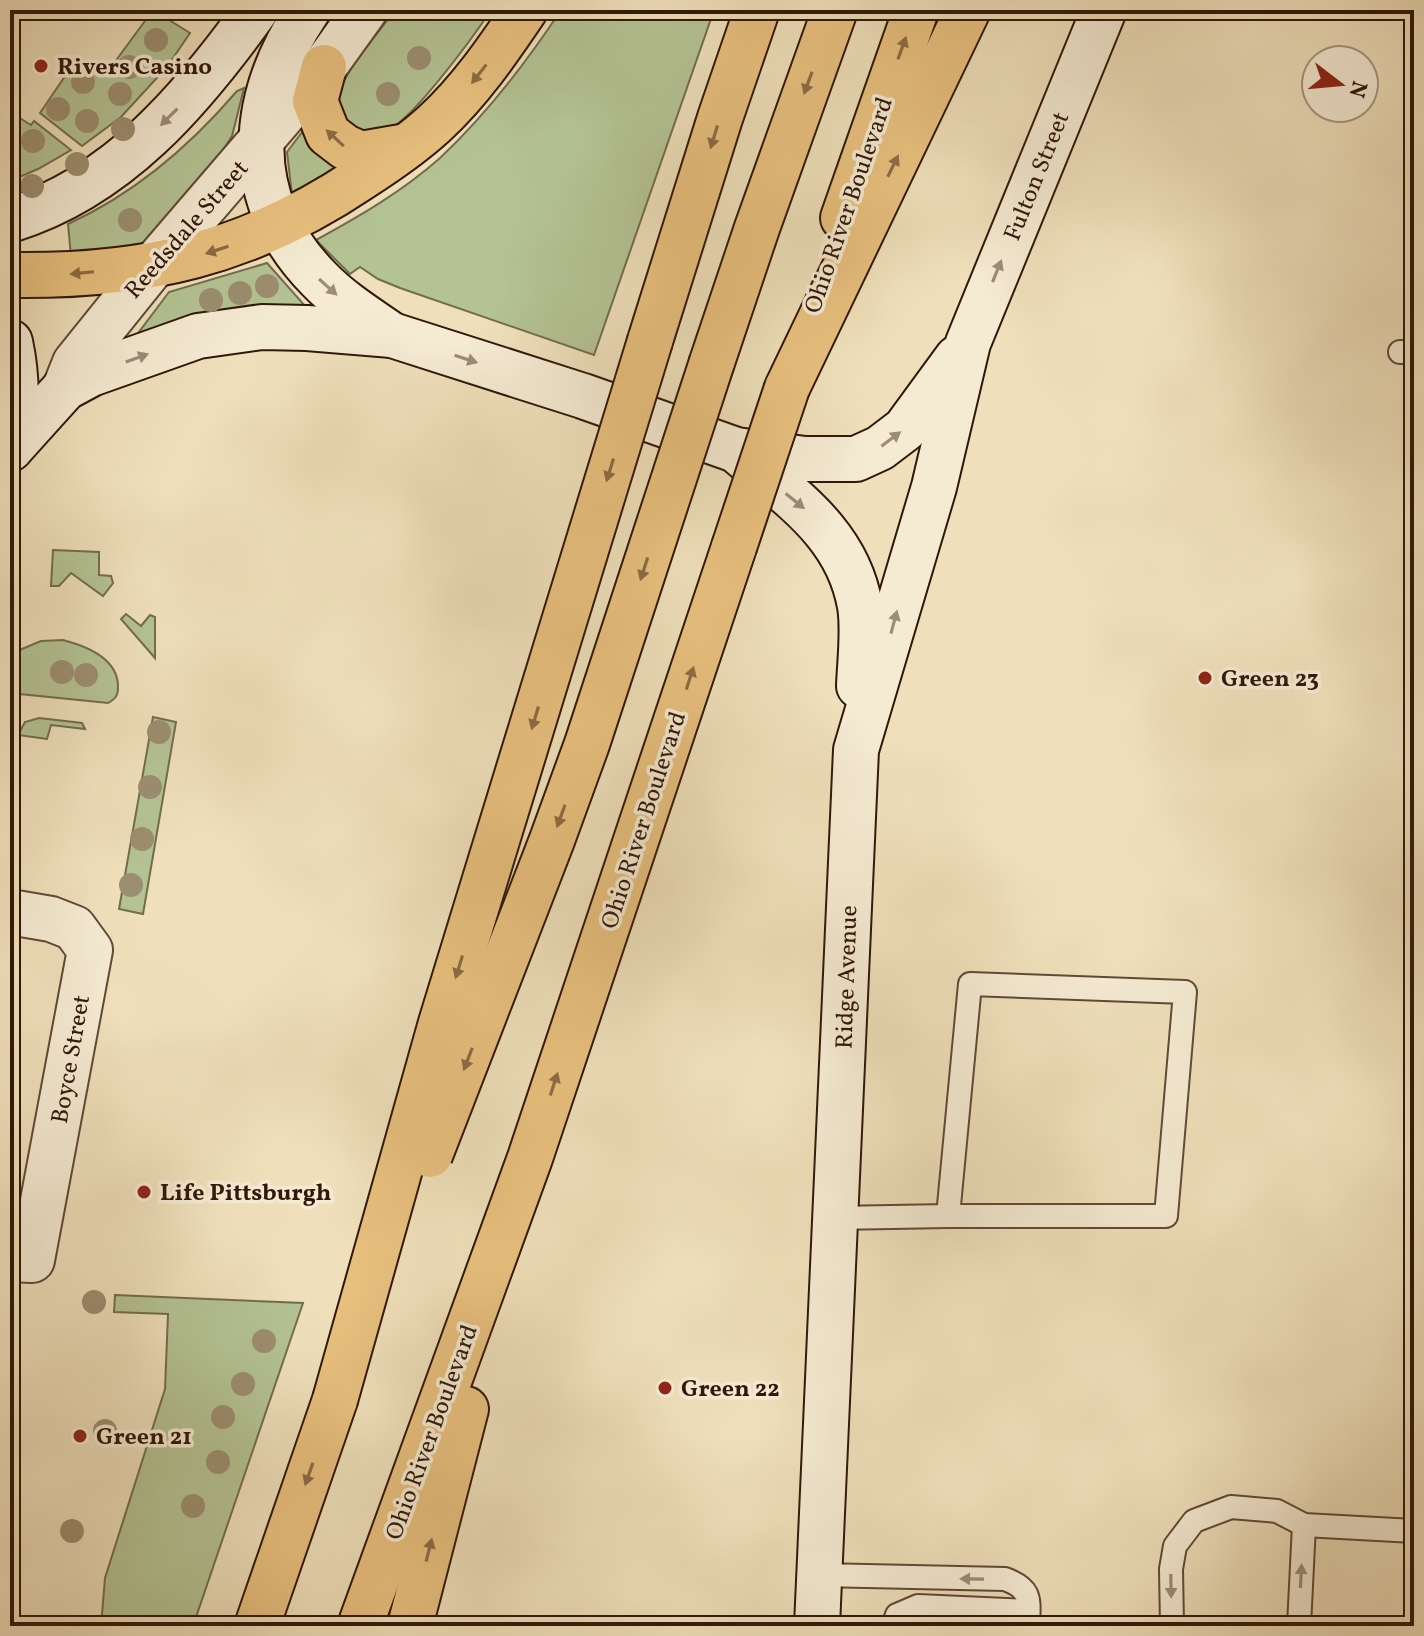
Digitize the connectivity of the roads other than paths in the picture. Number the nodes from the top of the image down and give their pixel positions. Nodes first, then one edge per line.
1 (308, 10) edge
2 (365, 10) edge
3 (525, 10) edge
4 (757, 10) edge
5 (835, 10) edge
6 (916, 10) edge
7 (968, 10) edge
8 (1104, 10) edge
9 (247, 23) edge
10 (324, 67) junction
11 (262, 141) junction
12 (407, 146) junction
13 (10, 220) edge
14 (279, 227) junction
15 (153, 266) junction
16 (10, 275) edge
17 (392, 335) junction
18 (10, 342) edge
19 (968, 343) junction
20 (65, 388) junction
21 (787, 388) junction
22 (10, 448) edge
23 (736, 450) junction
24 (856, 750) junction
25 (10, 912) edge
26 (530, 1158) junction
27 (948, 1216) junction
28 (835, 1218) junction
29 (21, 1260) edge
30 (335, 1400) junction
31 (1304, 1525) junction
32 (1414, 1531) edge
33 (820, 1575) junction
34 (1028, 1618) edge
35 (257, 1626) edge
36 (360, 1626) edge
37 (410, 1626) edge
38 (817, 1626) edge
39 (893, 1626) edge
40 (1172, 1626) edge
41 (1299, 1626) edge

1 - 11 main road
2 - 10 main road, Reedsdale Street
3 -> 12 highway
4 -> 30 highway, bridge
5 -> 30 highway, bridge
21 -> 6 highway, Ohio River Boulevard
21 -> 7 highway
19 -> 8 main road, Fulton Street
9 -> 13 main road
10 - 11 main road, Reedsdale Street
12 -> 10 highway
11 - 14 main road
11 - 15 main road, Reedsdale Street
12 - 14 highway
14 -> 15 highway
14 -> 17 main road
15 -> 16 highway
15 - 20 main road, Reedsdale Street
20 -> 17 main road
17 -> 23 main road
18 - 22 main road
23 -> 19 main road
24 -> 19 main road, Ridge Avenue
20 - 22 main road, Reedsdale Street
26 -> 21 highway, Ohio River Boulevard, bridge
23 -> 24 main road
24 - 28 main road, Ridge Avenue
25 - 29 main road, Boyce Street
26 - 36 highway, Ohio River Boulevard
37 -> 26 highway
27 - 27 lane
27 - 28 lane
28 - 33 main road, Ridge Avenue
30 -> 35 highway
31 - 32 lane
31 -> 40 lane
41 -> 31 lane
34 -> 33 lane
33 - 38 main road, Ridge Avenue
34 - 39 lane

